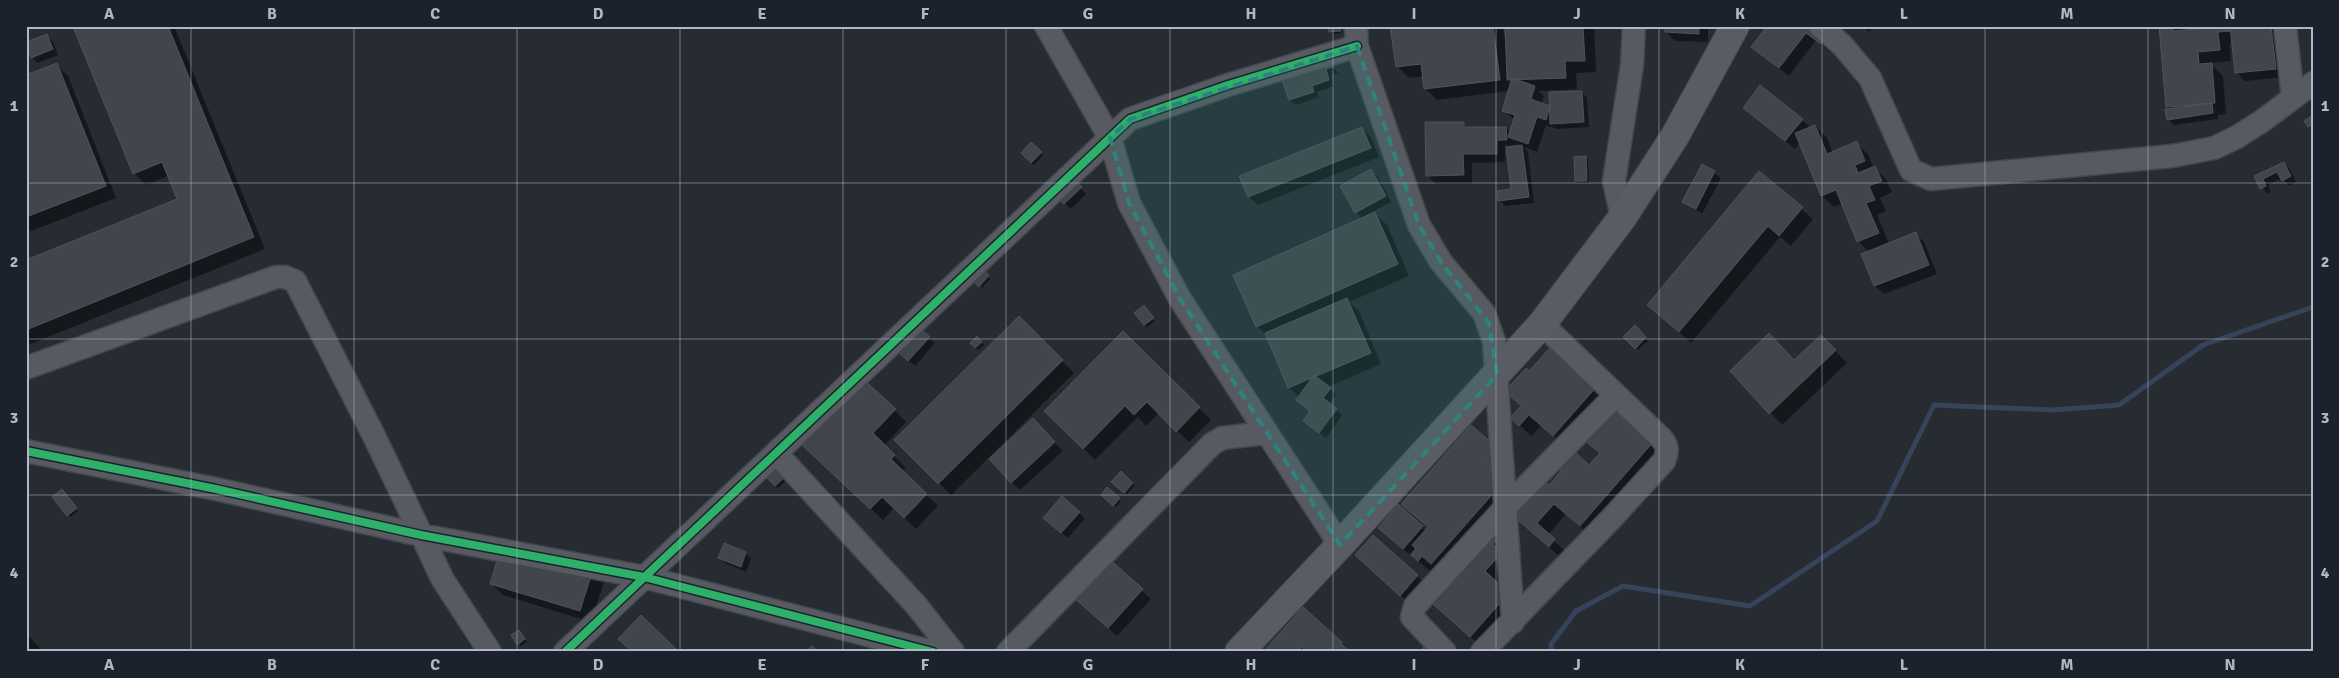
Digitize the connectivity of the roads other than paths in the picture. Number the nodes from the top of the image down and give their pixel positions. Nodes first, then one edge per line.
1 (1046, 26) edge
2 (1634, 26) edge
3 (1735, 26) edge
4 (1820, 26) edge
5 (2285, 26) edge
6 (1357, 36) edge
7 (2313, 83) edge
8 (2293, 98) junction
9 (1110, 138) junction
10 (1622, 218) junction
11 (1542, 324) junction
12 (26, 368) edge
13 (1497, 375) junction
14 (1616, 395) junction
15 (1266, 434) junction
16 (26, 451) edge
17 (776, 453) junction
18 (1504, 509) junction
19 (421, 535) junction
20 (1340, 545) junction
21 (644, 577) junction
22 (1513, 622) junction
23 (490, 652) edge
24 (565, 652) edge
25 (933, 652) edge
26 (953, 652) edge
27 (1008, 652) edge
28 (1239, 652) edge
29 (1445, 652) edge
30 (1482, 652) edge

1 - 9 street
2 - 10 street
3 - 10 main road
4 - 8 street
5 - 8 street
6 - 9 street
6 - 13 street
7 - 8 street
9 - 15 street
9 - 17 street
10 - 11 main road
11 - 13 main road
11 - 14 street
12 - 19 street
13 - 18 street
13 - 20 main road
14 - 18 street
14 - 22 street
15 - 20 street
15 - 27 street
16 - 19 street
17 - 21 street
17 - 26 street
18 - 22 street
18 - 29 street
19 - 21 street
19 - 23 street
20 - 28 main road
21 - 24 street
21 - 25 street
22 - 30 street

